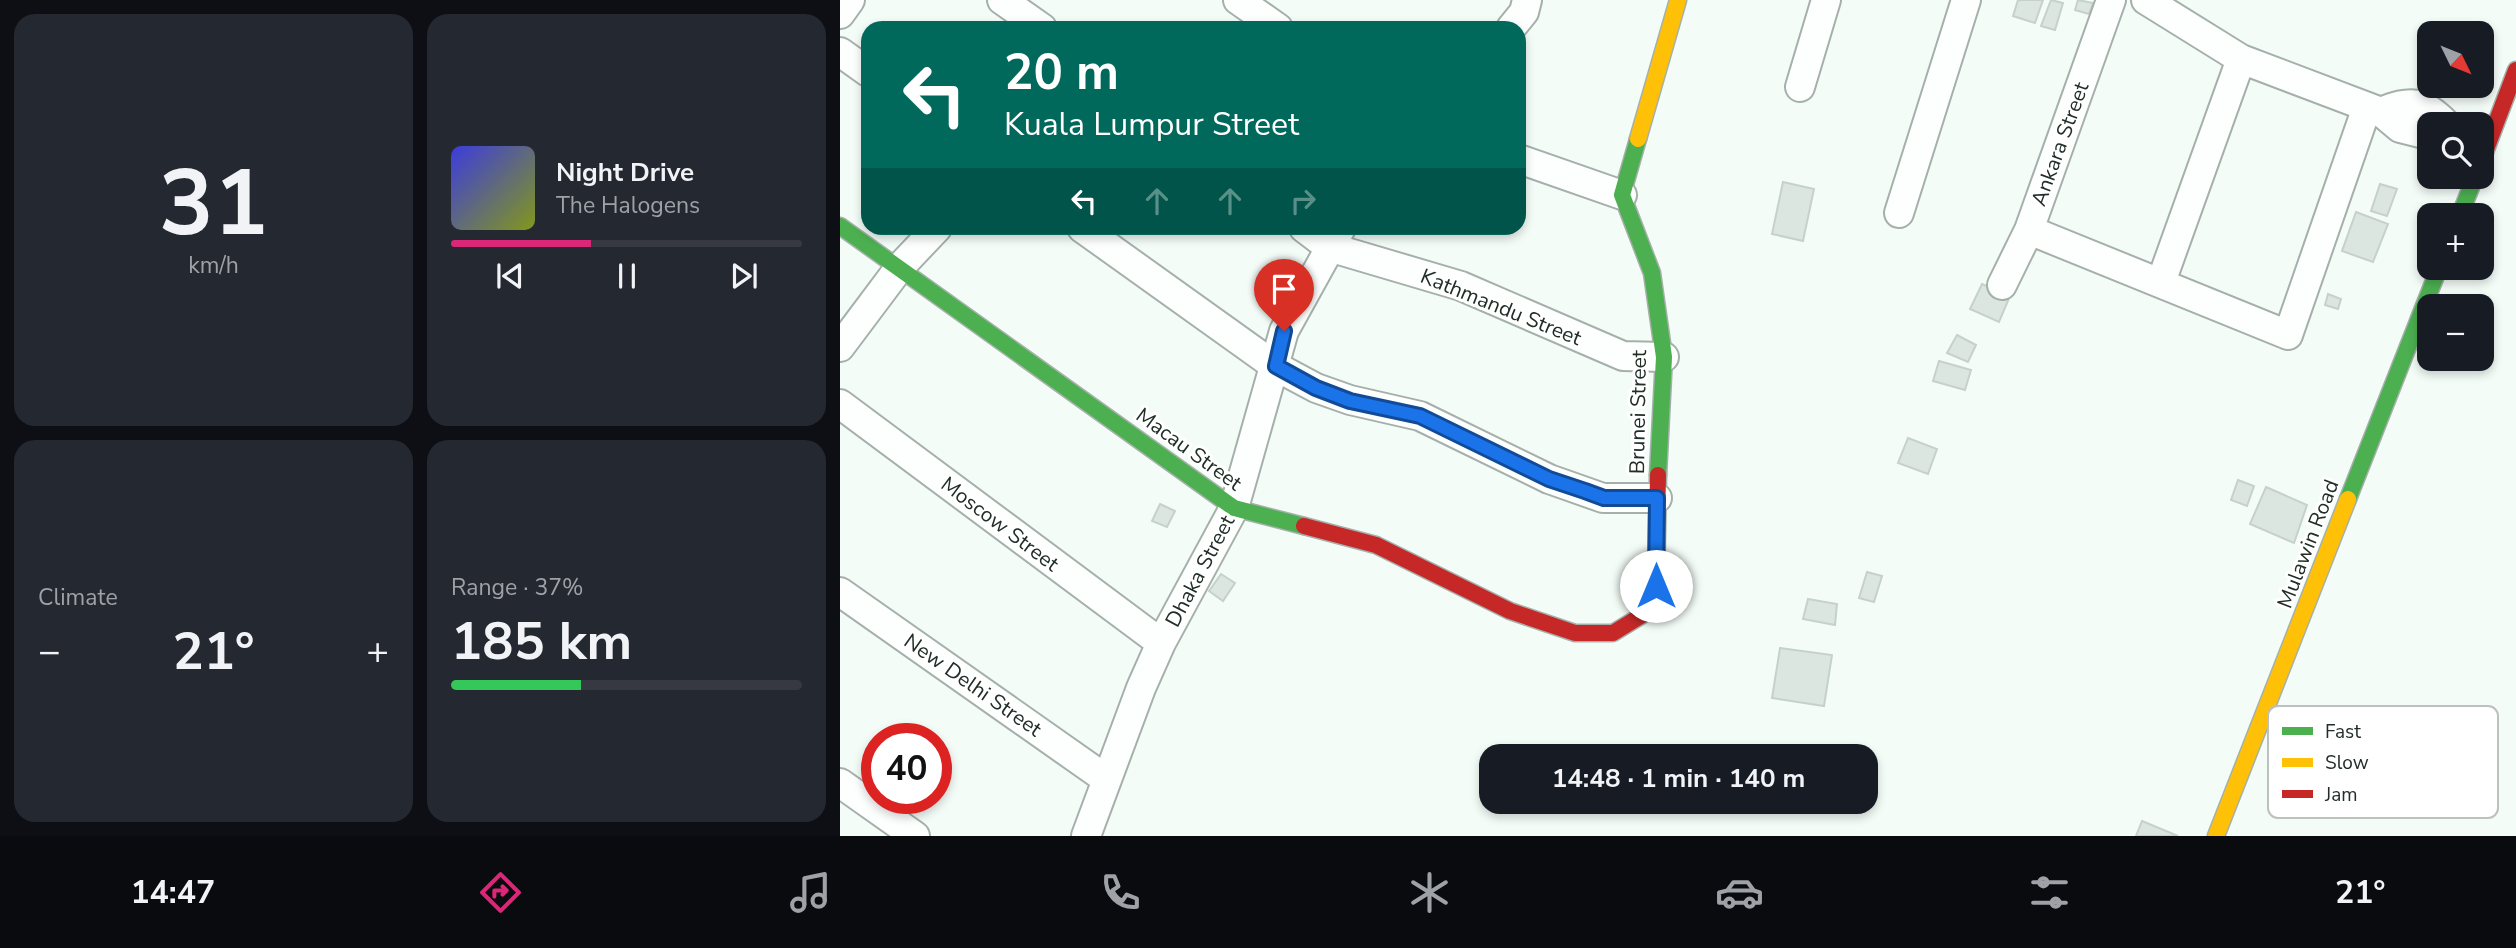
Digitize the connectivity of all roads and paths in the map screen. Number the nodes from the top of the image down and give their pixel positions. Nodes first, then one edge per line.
1 (850, 0) edge
2 (1002, 0) edge
3 (1238, 0) edge
4 (1527, 0) edge
5 (1678, 0) edge
6 (1826, 0) edge
7 (1966, 0) edge
8 (2112, 0) edge
9 (2146, 0) edge
10 (840, 13) edge
11 (1267, 18) edge
12 (1032, 21) edge
13 (1517, 21) edge
14 (840, 52) edge
15 (2241, 59) junction
16 (861, 67) edge
17 (2516, 71) edge
18 (1800, 87) dead end
19 (2374, 110) junction
20 (2509, 110) edge
21 (2435, 112) edge
22 (2494, 130) edge
23 (2417, 132) edge
24 (1526, 161) edge
25 (1622, 195) junction
26 (1899, 213) dead end
27 (840, 226) edge
28 (2029, 230) junction
29 (930, 235) edge
30 (1092, 235) edge
31 (1335, 237) edge
32 (900, 267) junction
33 (2434, 280) edge
34 (2161, 282) junction
35 (2002, 285) dead end
36 (840, 347) edge
37 (1664, 357) junction
38 (1276, 366) junction
39 (840, 404) edge
40 (1657, 498) junction
41 (1234, 508) junction
42 (1656, 586) joint
43 (840, 592) edge
44 (1161, 643) junction
45 (1106, 779) junction
46 (840, 783) edge
47 (915, 836) edge
48 (1086, 836) edge
49 (2216, 836) edge

1 - 10 street
2 - 12 street
3 - 11 street
4 - 13 street
5 - 25 street
6 - 18 street
7 - 26 street
8 - 28 street, Ankara Street
9 - 15 street
14 - 16 street
15 - 19 street
15 - 34 street
17 - 20 street
19 - 21 street
19 - 23 street
19 - 34 street
20 - 22 street
24 - 25 street
25 - 37 street, Brunei Street
27 - 32 street, Macau Street
28 - 34 street
28 - 35 street, Ankara Street
29 - 32 street
30 - 38 street
31 - 37 street, Kathmandu Street
31 - 38 street, Dhaka Street
32 - 36 street
32 - 41 street, Macau Street
33 - 49 street, Mulawin Road
37 - 40 street, Brunei Street
38 - 40 street
38 - 41 street, Dhaka Street
39 - 44 street, Moscow Street
40 - 42 street, Brunei Street
41 - 42 street, Macau Street
41 - 44 street, Dhaka Street
43 - 45 street, New Delhi Street
44 - 45 street, Dhaka Street
45 - 48 street, Dhaka Street
46 - 47 street

